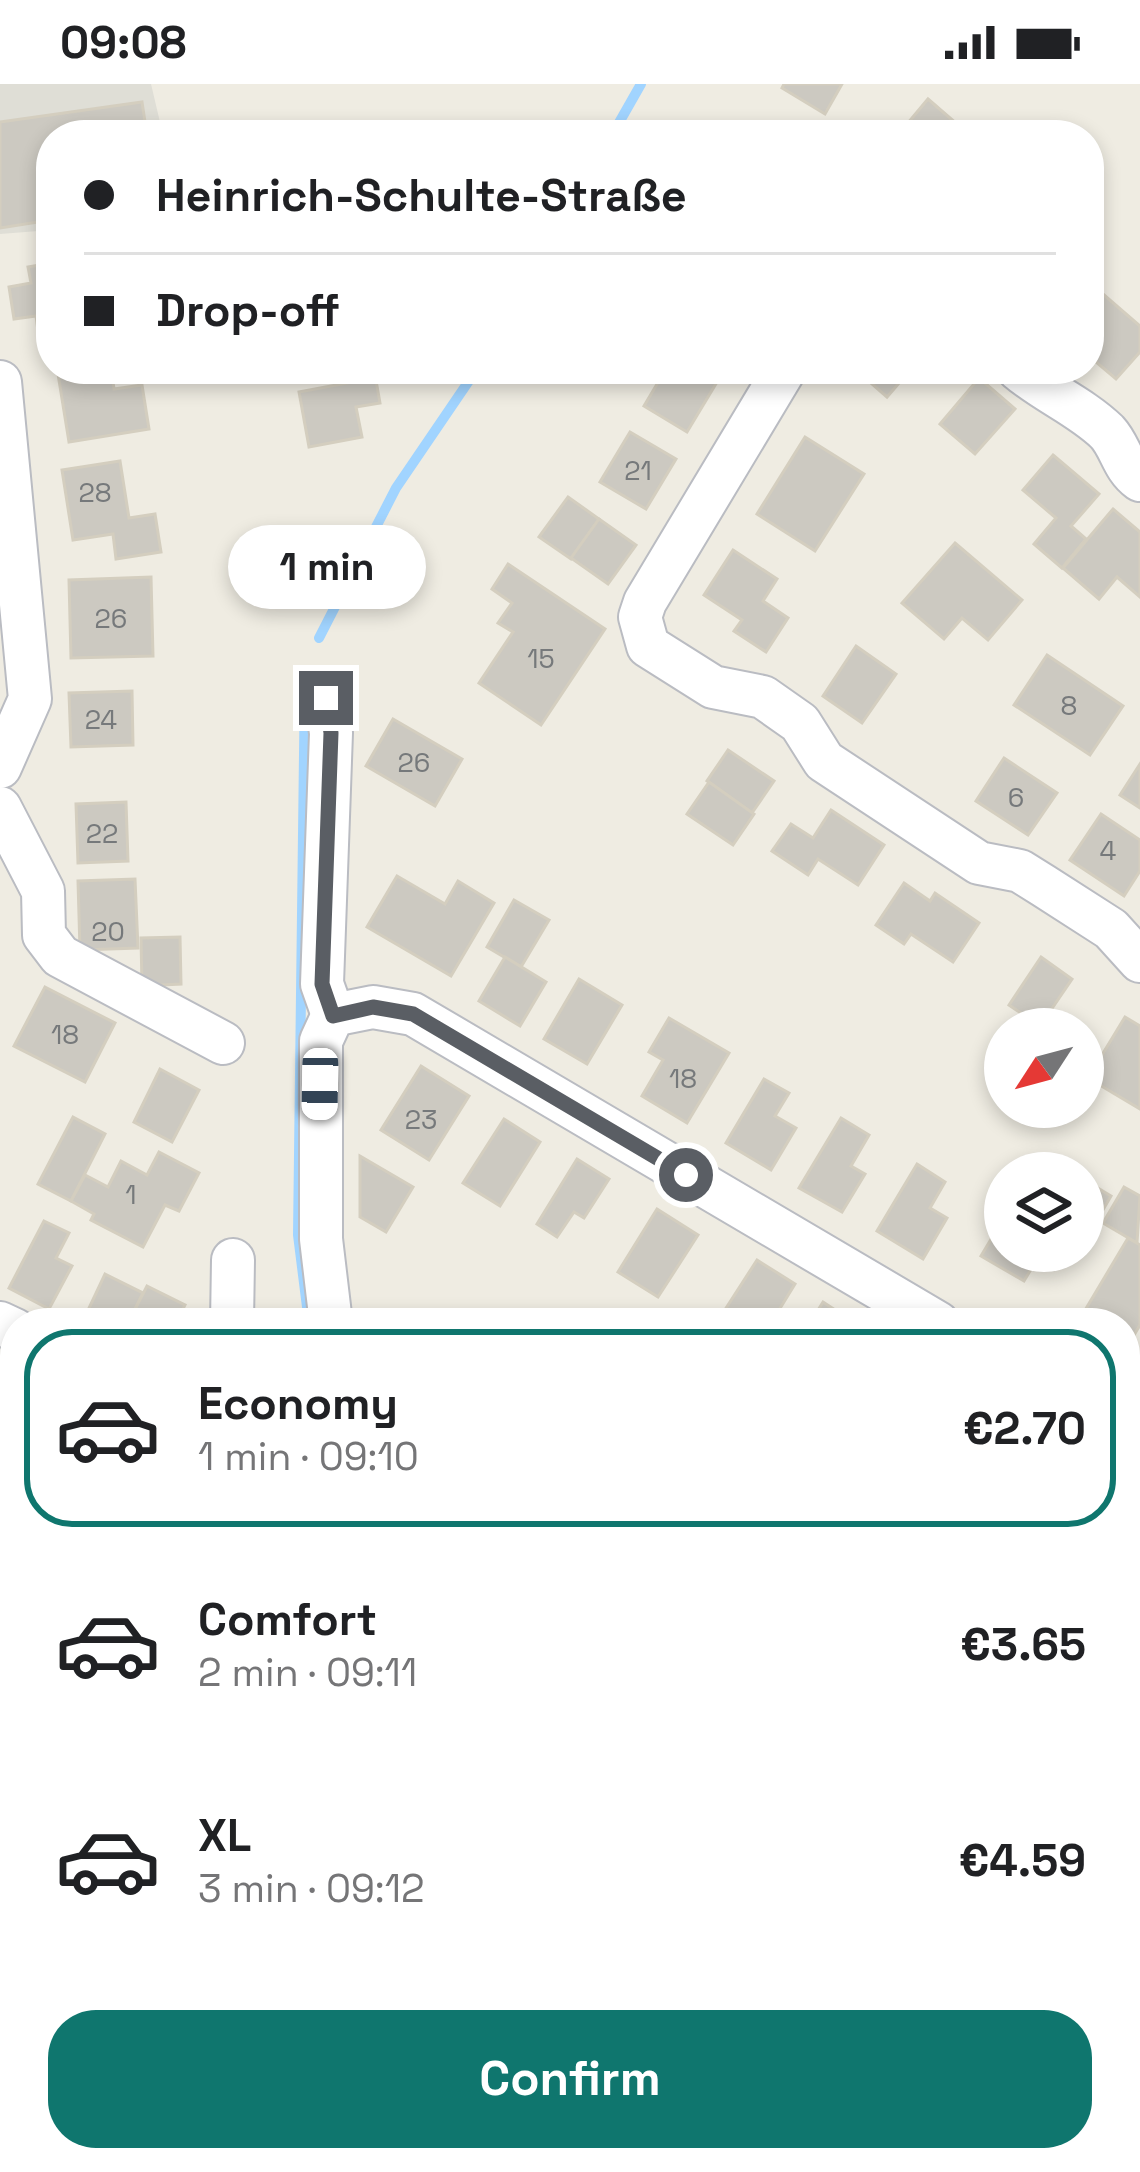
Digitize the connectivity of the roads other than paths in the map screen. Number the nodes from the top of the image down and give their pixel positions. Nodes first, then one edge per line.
1 (0, 382) edge
2 (776, 384) edge
3 (1043, 384) edge
4 (1140, 479) edge
5 (326, 698) dead end
6 (0, 767) edge
7 (0, 808) edge
8 (1140, 961) edge
9 (333, 1016) junction
10 (223, 1043) dead end
11 (233, 1261) dead end
12 (232, 1308) edge
13 (331, 1308) edge
14 (913, 1308) edge

1 - 6 street
2 - 8 street
3 - 4 street
5 - 9 street
7 - 10 street
9 - 13 street
9 - 14 street
11 - 12 street

